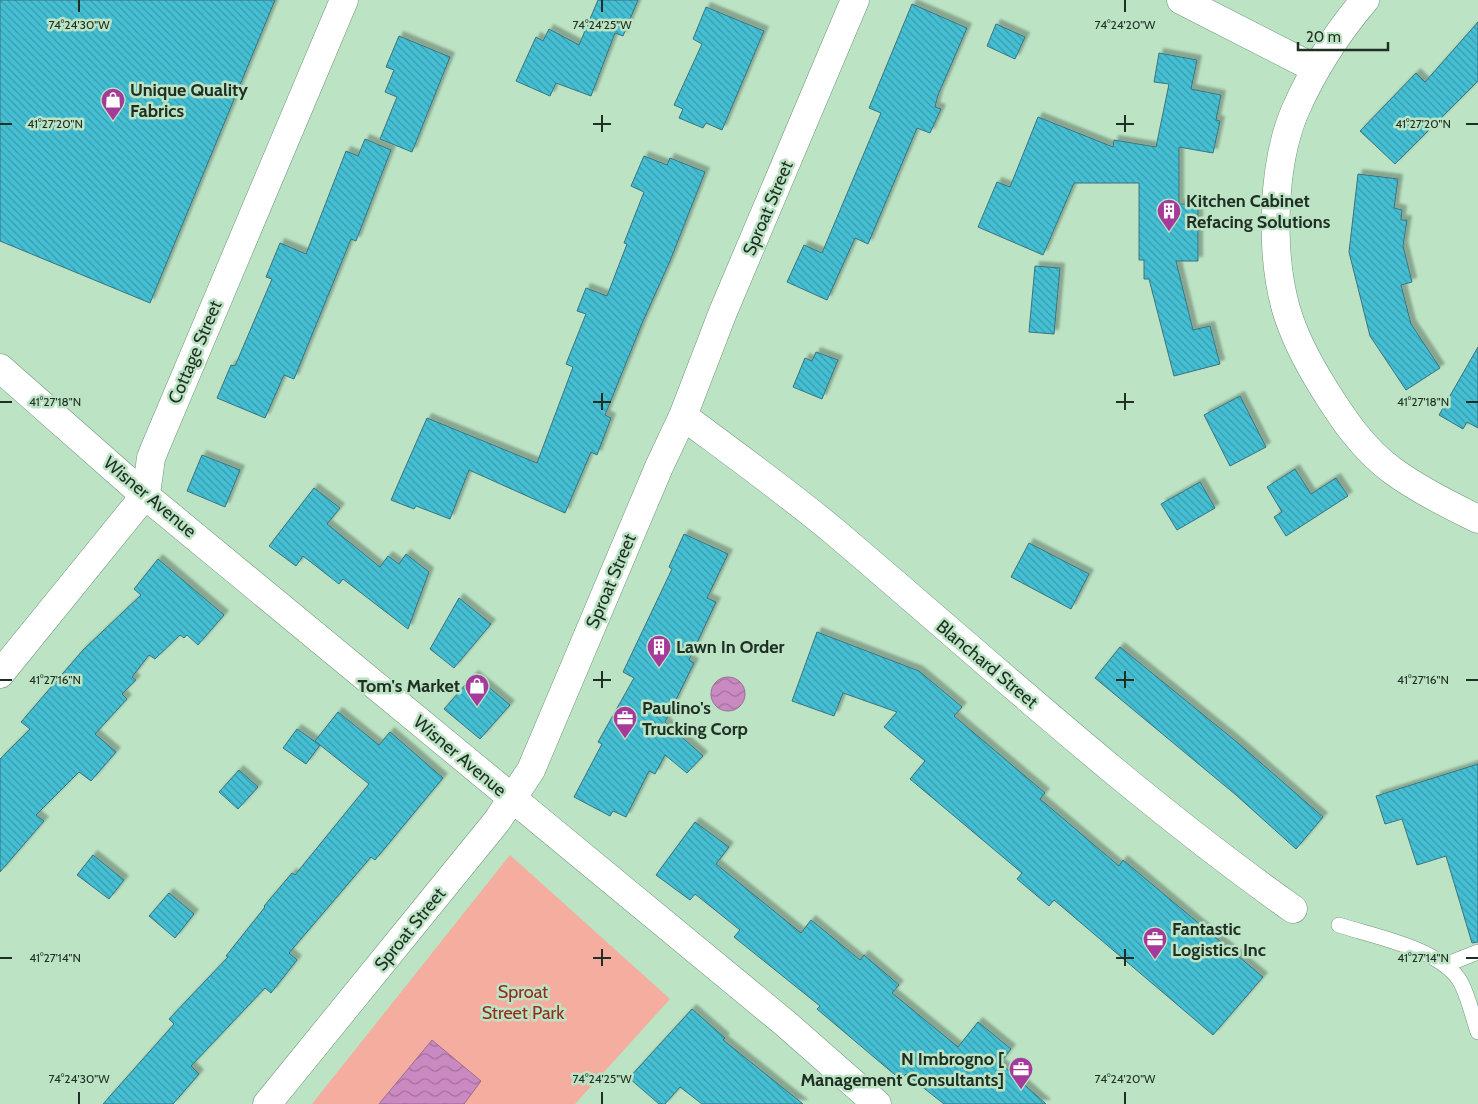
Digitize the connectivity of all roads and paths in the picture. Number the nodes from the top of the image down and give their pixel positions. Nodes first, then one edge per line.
1 (344, 0) edge
2 (856, 0) edge
3 (1181, 0) edge
4 (1365, 0) edge
5 (1316, 69) junction
6 (0, 368) edge
7 (683, 416) junction
8 (146, 494) junction
9 (1478, 519) edge
10 (0, 674) edge
11 (512, 800) junction
12 (1293, 909) dead end
13 (1339, 925) dead end
14 (1478, 952) edge
15 (1445, 964) junction
16 (1478, 1032) edge
17 (267, 1104) edge
18 (877, 1104) edge

1 - 8 street, Cottage Street
2 - 7 street, Sproat Street
3 - 5 street
4 - 5 street
5 - 9 street
6 - 8 street, Wisner Avenue
7 - 11 street, Sproat Street
7 - 12 street, Blanchard Street
8 - 10 street
8 - 11 street, Wisner Avenue
11 - 17 street, Sproat Street
11 - 18 street, Wisner Avenue
13 - 15 lane
14 - 15 lane
15 - 16 lane

